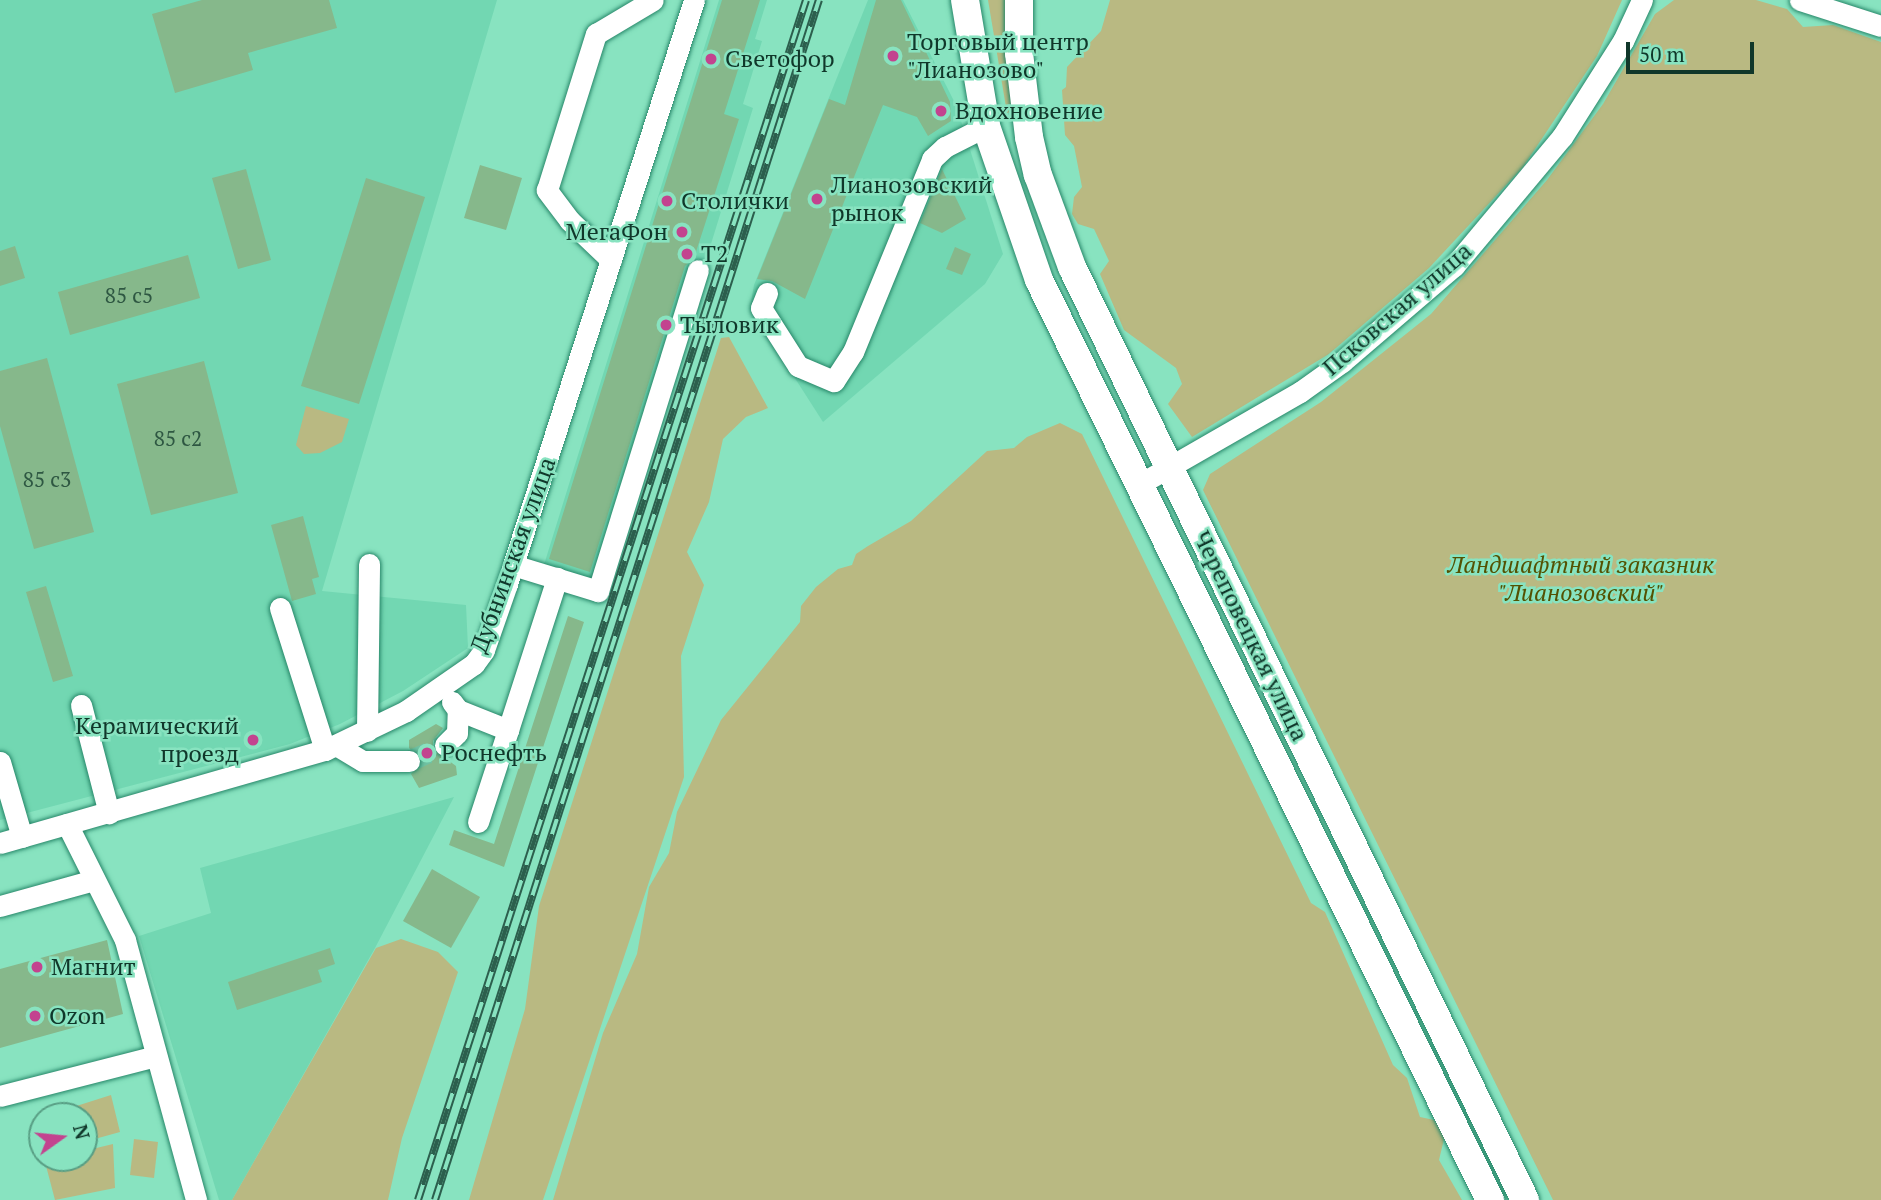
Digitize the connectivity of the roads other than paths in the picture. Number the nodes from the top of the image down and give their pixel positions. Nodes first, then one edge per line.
1 (653, 0) edge
2 (694, 0) edge
3 (965, 0) edge
4 (1019, 0) edge
5 (1642, 0) edge
6 (1800, 0) edge
7 (1828, 4) edge
8 (1881, 26) edge
9 (986, 127) junction
10 (611, 260) junction
11 (698, 270) dead end
12 (767, 293) dead end
13 (1170, 468) junction
14 (1138, 485) junction
15 (369, 564) dead end
16 (513, 565) junction
17 (557, 578) junction
18 (280, 608) dead end
19 (442, 688) junction
20 (80, 705) dead end
21 (458, 710) junction
22 (508, 730) junction
23 (367, 731) junction
24 (445, 746) tunnel mouth
25 (330, 747) junction
26 (409, 761) tunnel mouth
27 (0, 762) edge
28 (109, 813) junction
29 (478, 822) dead end
30 (67, 824) junction
31 (22, 837) junction
32 (0, 843) edge
33 (94, 880) junction
34 (0, 906) edge
35 (156, 1056) junction
36 (0, 1096) edge
37 (1489, 1129) junction
38 (1463, 1145) junction
39 (196, 1200) edge
40 (1490, 1200) edge
41 (1498, 1200) edge
42 (1515, 1200) edge
43 (1525, 1200) edge

1 - 10 street
2 - 10 street, Дубнинская улица
3 - 9 main road, Череповецкая улица
4 - 13 main road, Череповецкая улица
5 - 13 street, Псковская улица
6 - 7 street
7 - 8 street
9 - 12 street
9 - 14 main road, Череповецкая улица
10 - 16 street, Дубнинская улица
11 - 17 street
13 - 14 street, Псковская улица
13 - 37 main road, Череповецкая улица
14 - 38 main road, Череповецкая улица
15 - 23 street
16 - 17 street
16 - 19 street, Дубнинская улица
17 - 22 street
18 - 25 street
19 - 21 street
19 - 23 street, Дубнинская улица
20 - 28 street
21 - 22 street
21 - 24 street
22 - 29 street
23 - 25 street, Дубнинская улица
25 - 26 street
25 - 28 street, Дубнинская улица
27 - 31 street
28 - 30 street, Дубнинская улица
30 - 31 street, Дубнинская улица
30 - 33 street
31 - 32 street, Дубнинская улица
33 - 34 street
33 - 35 street
35 - 36 street
35 - 39 street
37 - 42 street, Череповецкая улица
37 - 43 main road, Череповецкая улица
38 - 40 main road, Череповецкая улица
38 - 41 street, Череповецкая улица

